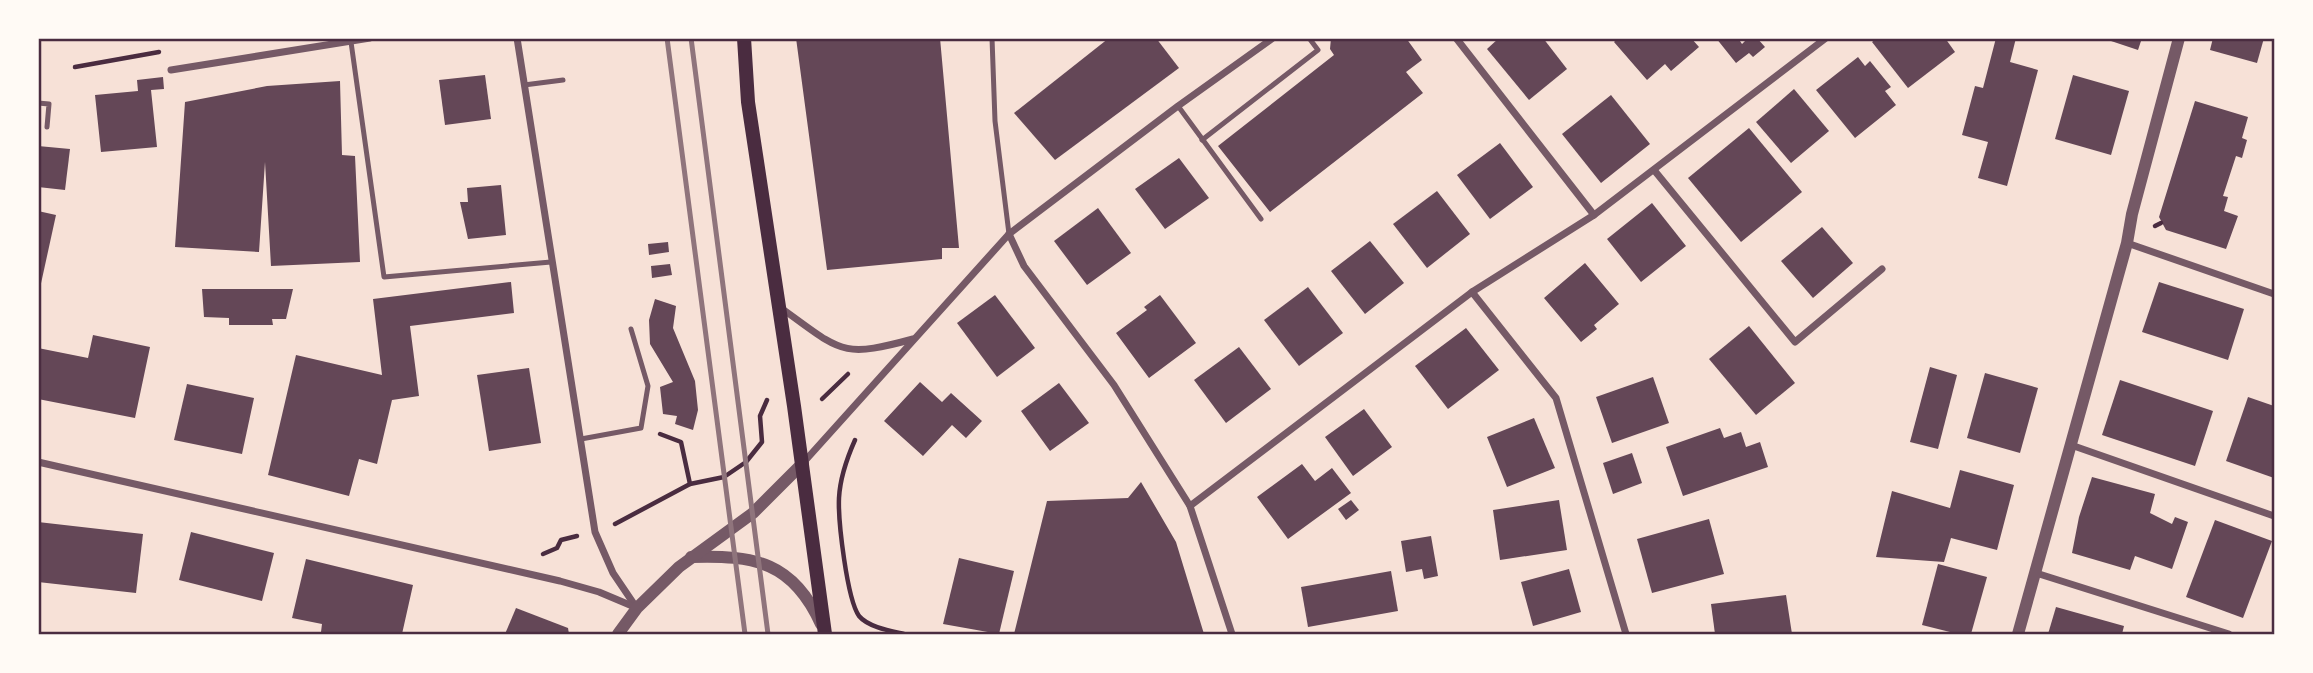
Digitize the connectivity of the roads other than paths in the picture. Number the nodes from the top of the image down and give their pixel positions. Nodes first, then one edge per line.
1 (370, 38) edge
2 (517, 38) edge
3 (744, 38) edge
4 (992, 38) edge
5 (1273, 38) edge
6 (1309, 38) edge
7 (1456, 38) edge
8 (1826, 38) edge
9 (2179, 38) edge
10 (351, 41) junction
11 (171, 70) road end
12 (563, 80) dead end
13 (524, 85) junction
14 (38, 103) edge
15 (1178, 106) junction
16 (47, 127) dead end
17 (1202, 140) junction
18 (1654, 170) junction
19 (1594, 215) junction
20 (1262, 219) dead end
21 (1009, 234) junction
22 (2127, 243) junction
23 (551, 262) junction
24 (1882, 269) dead end
25 (1472, 292) junction
26 (2274, 293) edge
27 (777, 305) junction
28 (631, 329) dead end
29 (914, 338) junction
30 (580, 439) junction
31 (2071, 445) junction
32 (38, 462) edge
33 (803, 463) junction
34 (1190, 506) junction
35 (2274, 516) edge
36 (691, 557) junction
37 (2036, 573) junction
38 (636, 608) junction
39 (825, 634) edge
40 (618, 635) edge
41 (1232, 635) edge
42 (1626, 635) edge
43 (2018, 635) edge
44 (2230, 635) edge

1 - 10 street
2 - 13 street
3 - 27 main road
4 - 21 lane
5 - 15 street
6 - 17 lane
7 - 19 street
8 - 18 street
9 - 22 street
10 - 11 street
10 - 23 lane
12 - 13 lane
13 - 23 street
14 - 16 lane
15 - 17 lane
15 - 21 street
17 - 20 lane
18 - 19 street
18 - 24 street
19 - 25 street
21 - 29 street
21 - 34 street
22 - 26 street
22 - 31 street
23 - 30 street
25 - 34 street
25 - 42 street
27 - 29 street
27 - 33 main road
28 - 30 lane
29 - 33 street
30 - 38 street
31 - 35 street
31 - 37 street
32 - 38 street
33 - 36 street
33 - 39 main road
34 - 41 street
36 - 38 street
36 - 39 street
37 - 43 street
37 - 44 street
38 - 40 street

